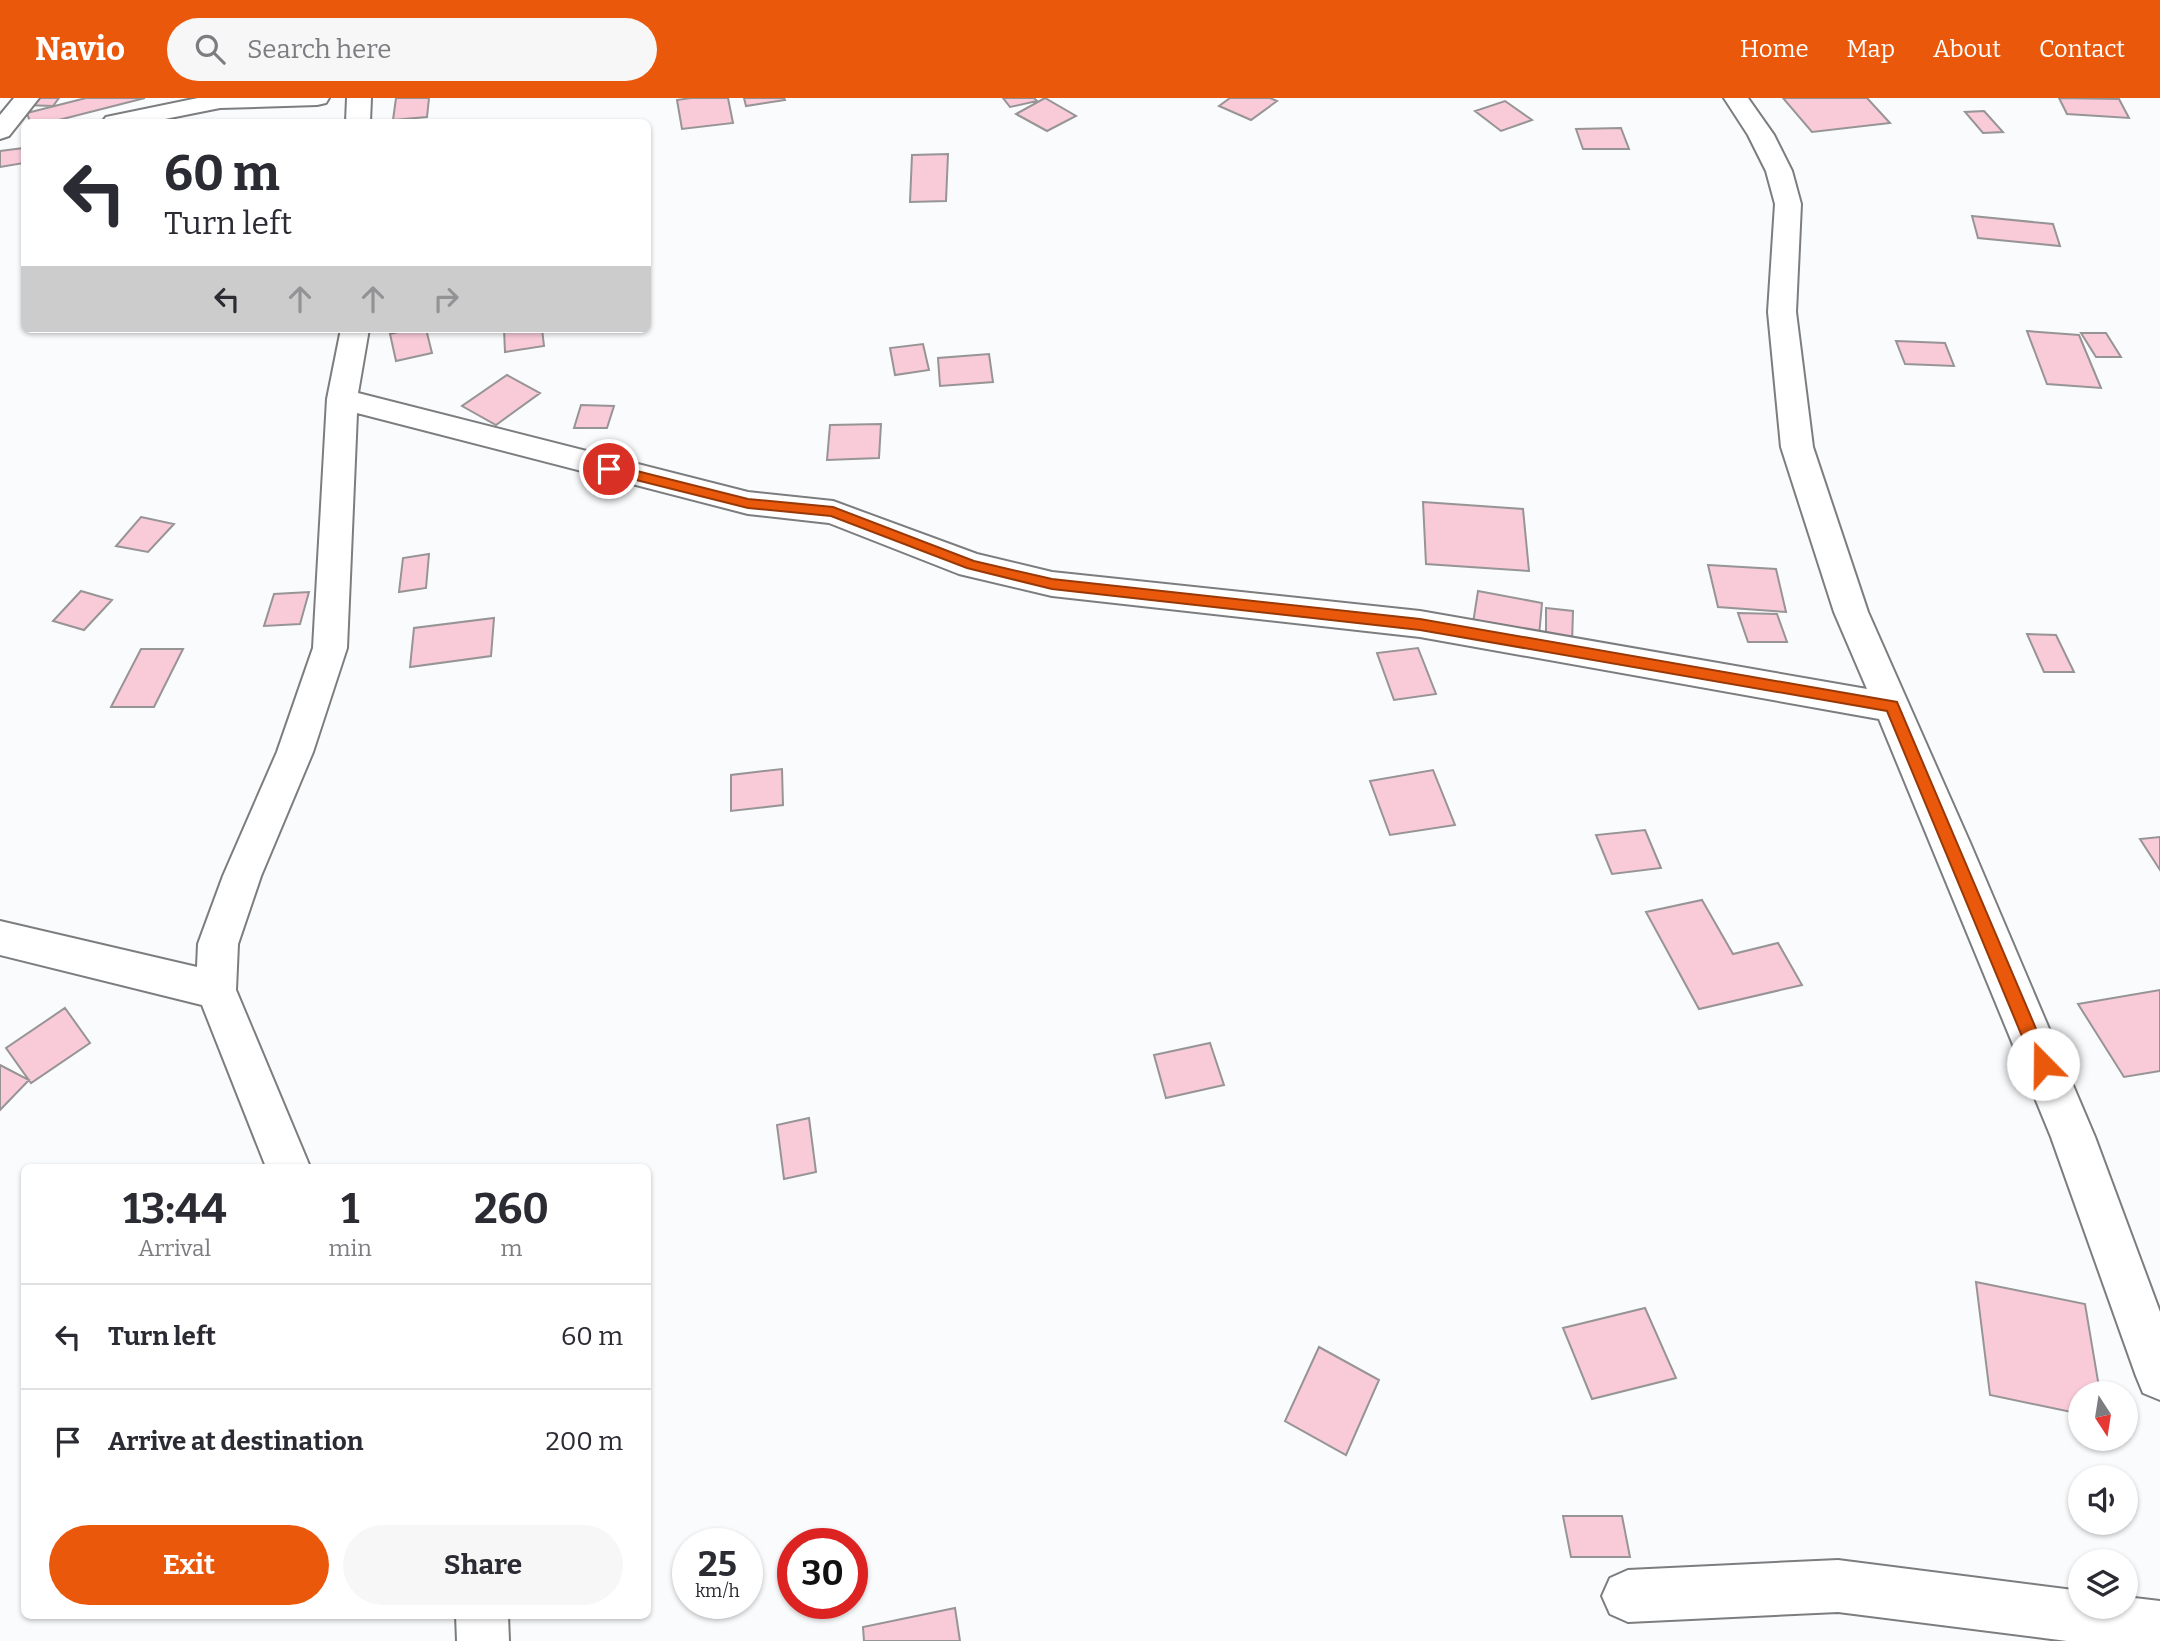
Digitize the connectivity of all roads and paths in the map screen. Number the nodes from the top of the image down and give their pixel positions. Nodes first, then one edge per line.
1 (27, 98) edge
2 (317, 98) edge
3 (359, 98) edge
4 (1736, 98) edge
5 (130, 119) edge
6 (358, 119) edge
7 (0, 131) edge
8 (21, 139) edge
9 (0, 141) edge
10 (354, 333) edge
11 (342, 399) junction
12 (1892, 706) junction
13 (0, 938) edge
14 (216, 990) junction
15 (287, 1164) edge
16 (2160, 1376) edge
17 (1628, 1596) dead end
18 (482, 1619) edge
19 (2160, 1627) edge
20 (483, 1641) edge

1 - 7 street
2 - 5 street
3 - 6 street
4 - 12 street
8 - 9 street
10 - 11 street
11 - 12 street
11 - 14 street
12 - 16 street
13 - 14 street
14 - 15 street
17 - 19 street
18 - 20 street

